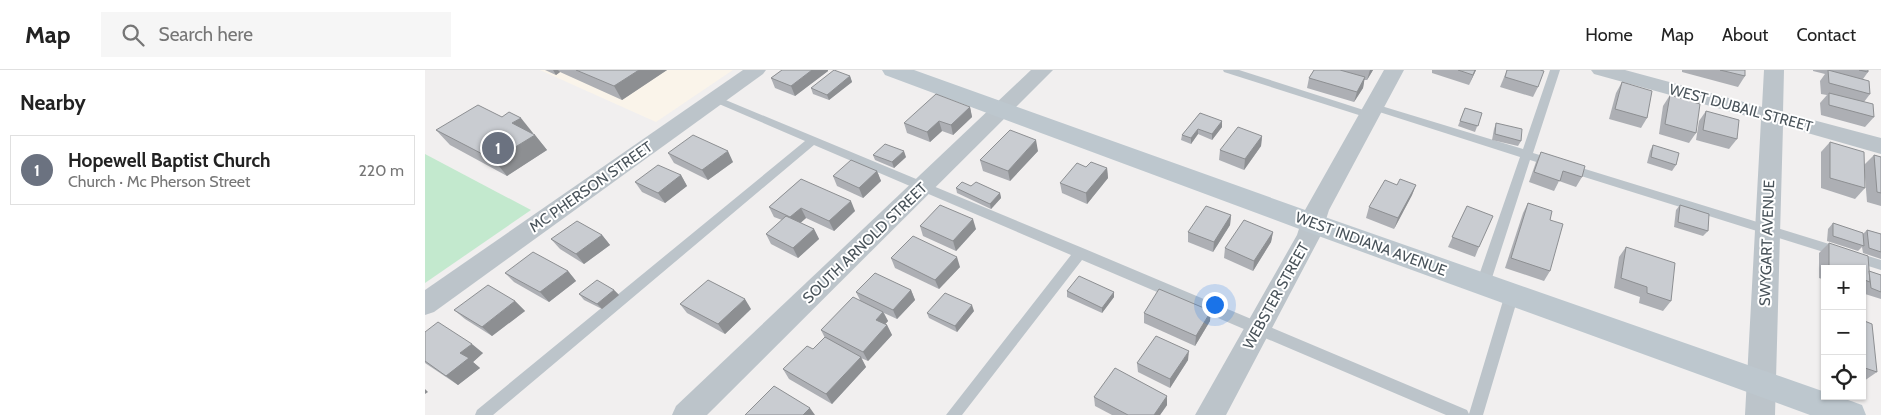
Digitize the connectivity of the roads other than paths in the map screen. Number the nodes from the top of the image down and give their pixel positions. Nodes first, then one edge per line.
1 (756, 70) edge
2 (893, 70) edge
3 (1043, 70) edge
4 (1228, 70) edge
5 (1394, 70) edge
6 (1555, 70) edge
7 (1601, 70) edge
8 (1774, 70) edge
9 (716, 99) junction
10 (1001, 110) junction
11 (1372, 111) junction
12 (1772, 116) junction
13 (812, 141) junction
14 (1881, 146) edge
15 (1527, 154) junction
16 (923, 187) junction
17 (1312, 223) junction
18 (1768, 230) junction
19 (1081, 252) junction
20 (1881, 265) edge
21 (1483, 284) junction
22 (1512, 294) junction
23 (425, 304) edge
24 (1259, 328) junction
25 (1760, 382) junction
26 (482, 415) edge
27 (687, 415) edge
28 (953, 415) edge
29 (1210, 415) edge
30 (1462, 415) edge
31 (1475, 415) edge
32 (1760, 415) edge
33 (1850, 415) edge

1 - 9 street, MC PHERSON STREET
2 - 10 street, WEST INDIANA AVENUE
3 - 10 street, SOUTH ARNOLD STREET
4 - 11 lane
5 - 11 street, WEBSTER STREET
6 - 15 lane
7 - 12 street, WEST DUBAIL STREET
8 - 12 street, SWYGART AVENUE
9 - 13 lane
9 - 23 street, MC PHERSON STREET
10 - 16 street, SOUTH ARNOLD STREET
10 - 17 street, WEST INDIANA AVENUE
11 - 15 lane
11 - 17 street, WEBSTER STREET
12 - 14 street, WEST DUBAIL STREET
12 - 18 street, SWYGART AVENUE
13 - 16 lane
13 - 26 lane
15 - 18 lane
15 - 21 lane
16 - 19 lane
16 - 27 street, SOUTH ARNOLD STREET
17 - 21 street, WEST INDIANA AVENUE
17 - 24 street, WEBSTER STREET
18 - 20 lane
18 - 25 street, SWYGART AVENUE
19 - 24 lane
19 - 28 lane
21 - 22 street, WEST INDIANA AVENUE
22 - 25 street, WEST INDIANA AVENUE
22 - 31 lane
24 - 29 street, WEBSTER STREET
24 - 30 lane
25 - 32 street, SWYGART AVENUE
25 - 33 street, WEST INDIANA AVENUE

